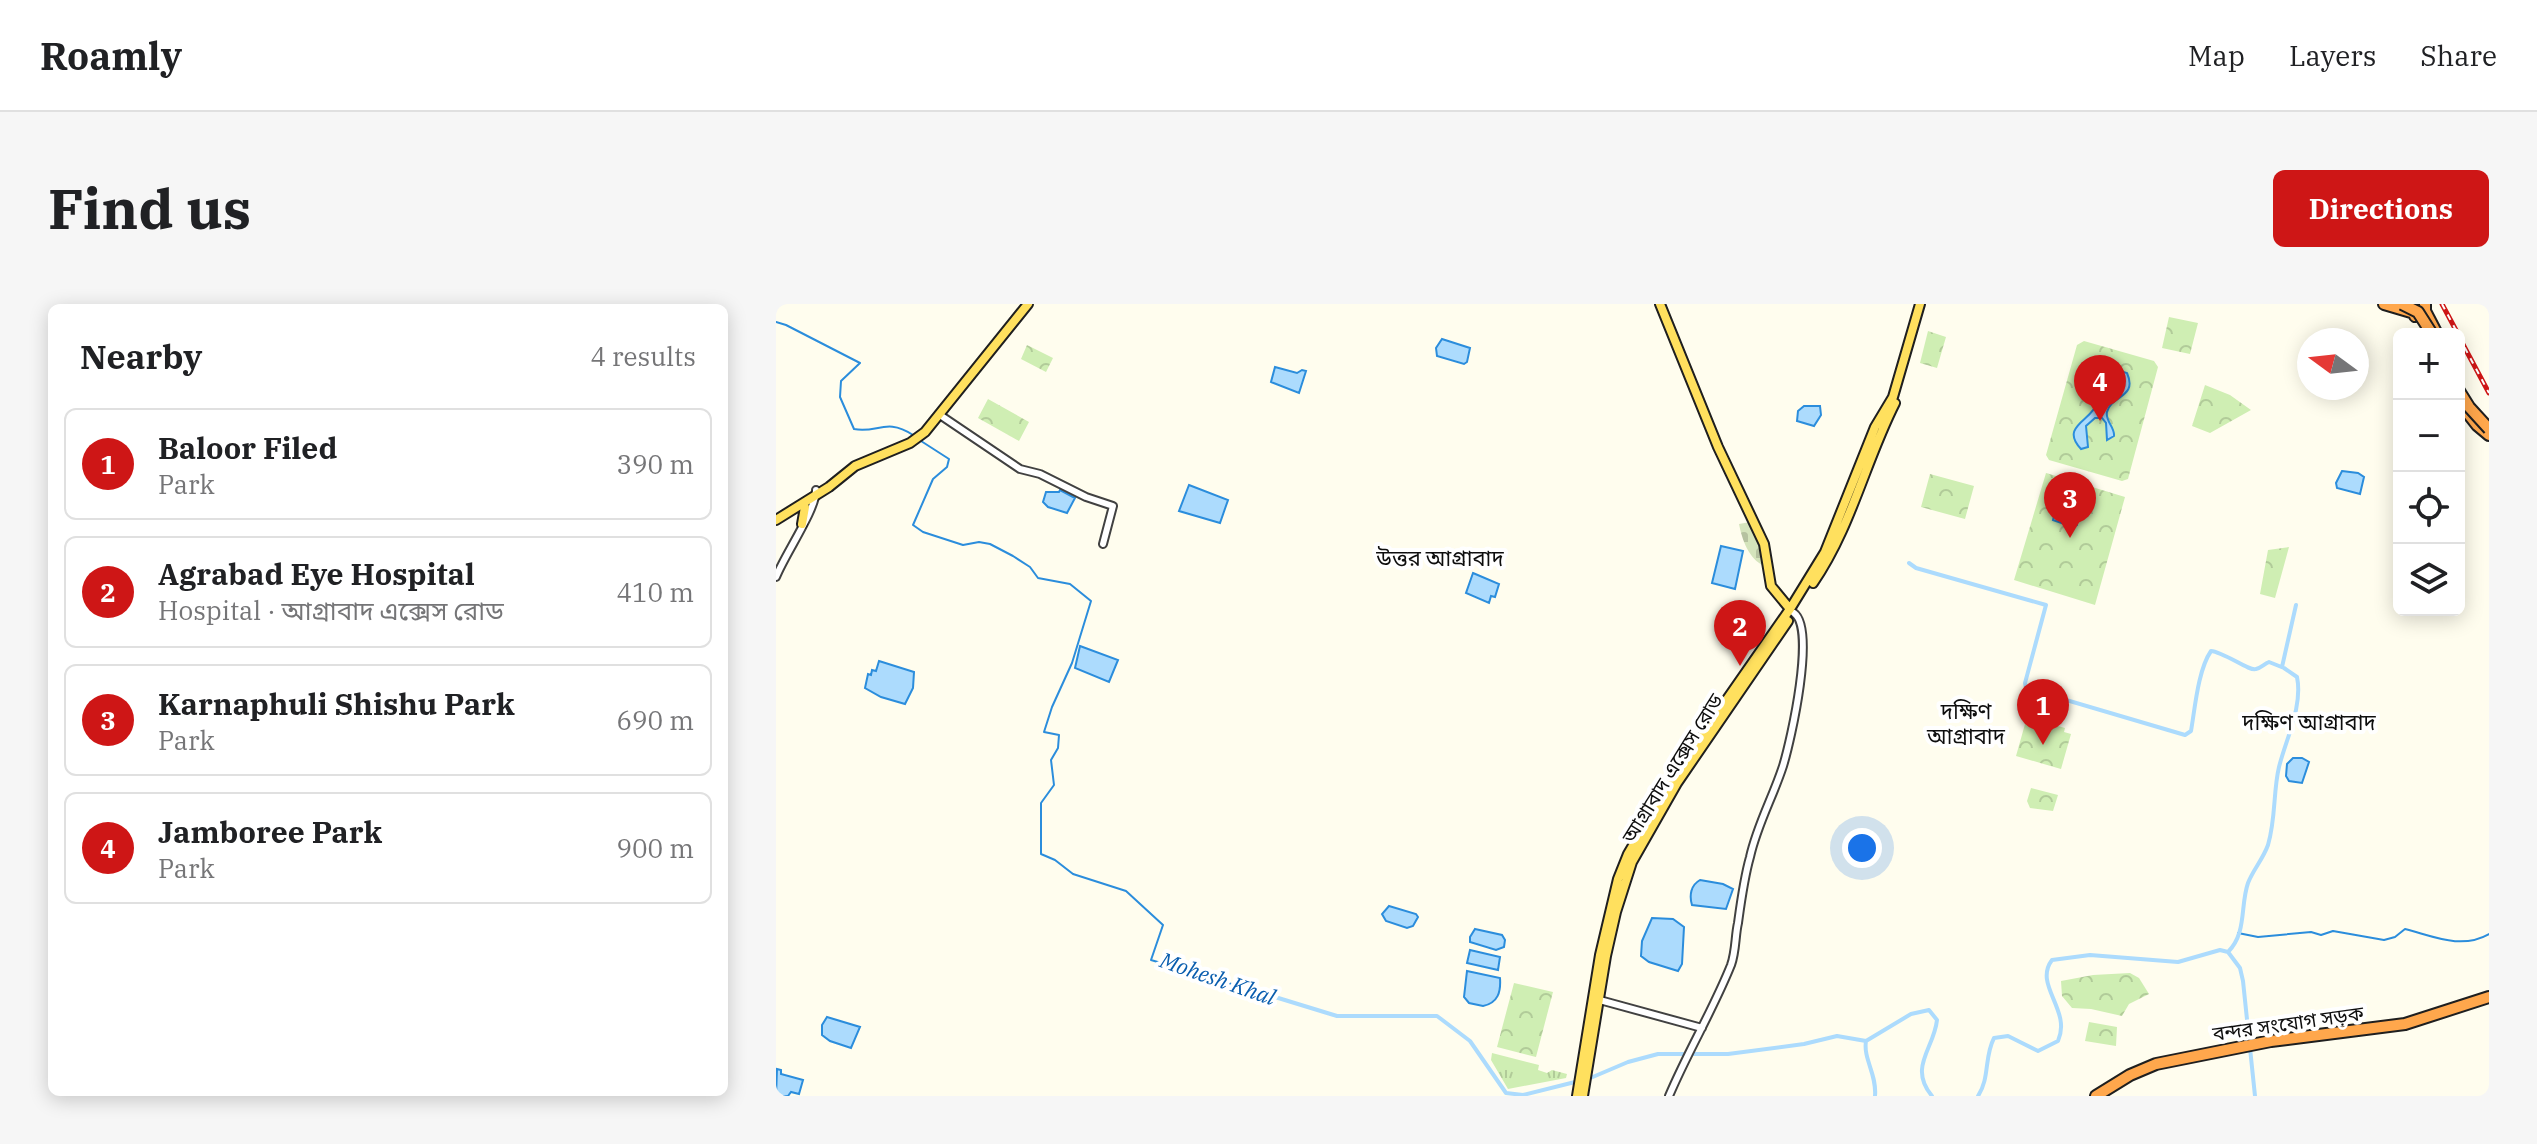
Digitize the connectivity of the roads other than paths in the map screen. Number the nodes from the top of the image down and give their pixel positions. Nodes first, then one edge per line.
1 (1022, 304) edge
2 (1028, 304) edge
3 (1660, 304) edge
4 (1922, 304) edge
5 (2384, 304) edge
6 (2410, 306) edge
7 (2425, 308) edge
8 (2432, 328) edge
9 (2433, 328) edge
10 (2465, 400) edge
11 (2465, 410) edge
12 (940, 415) junction
13 (2489, 431) edge
14 (816, 492) junction
15 (802, 504) junction
16 (776, 518) edge
17 (802, 524) junction
18 (1103, 544) dead end
19 (776, 577) edge
20 (1792, 611) junction
21 (1595, 999) junction
22 (2489, 1000) edge
23 (1702, 1028) junction
24 (1580, 1092) edge
25 (1669, 1096) edge
26 (2099, 1096) edge

1 - 14 main road
2 - 12 main road
3 - 20 main road
4 - 20 main road, আগ্রাবাদ এক্সেস রোড
5 - 6 highway
6 - 7 highway
6 - 8 highway, bridge
7 - 9 highway
10 - 13 highway, bridge
11 - 13 highway, bridge
12 - 14 main road
12 - 18 street
14 - 15 main road
14 - 16 main road
14 - 17 street
15 - 16 main road
15 - 17 main road
17 - 19 street
20 - 21 main road, আগ্রাবাদ এক্সেস রোড
20 - 23 street
21 - 23 street
21 - 24 main road, আগ্রাবাদ এক্সেস রোড
22 - 26 highway, বন্দর সংযোগ সড়ক
23 - 25 street

